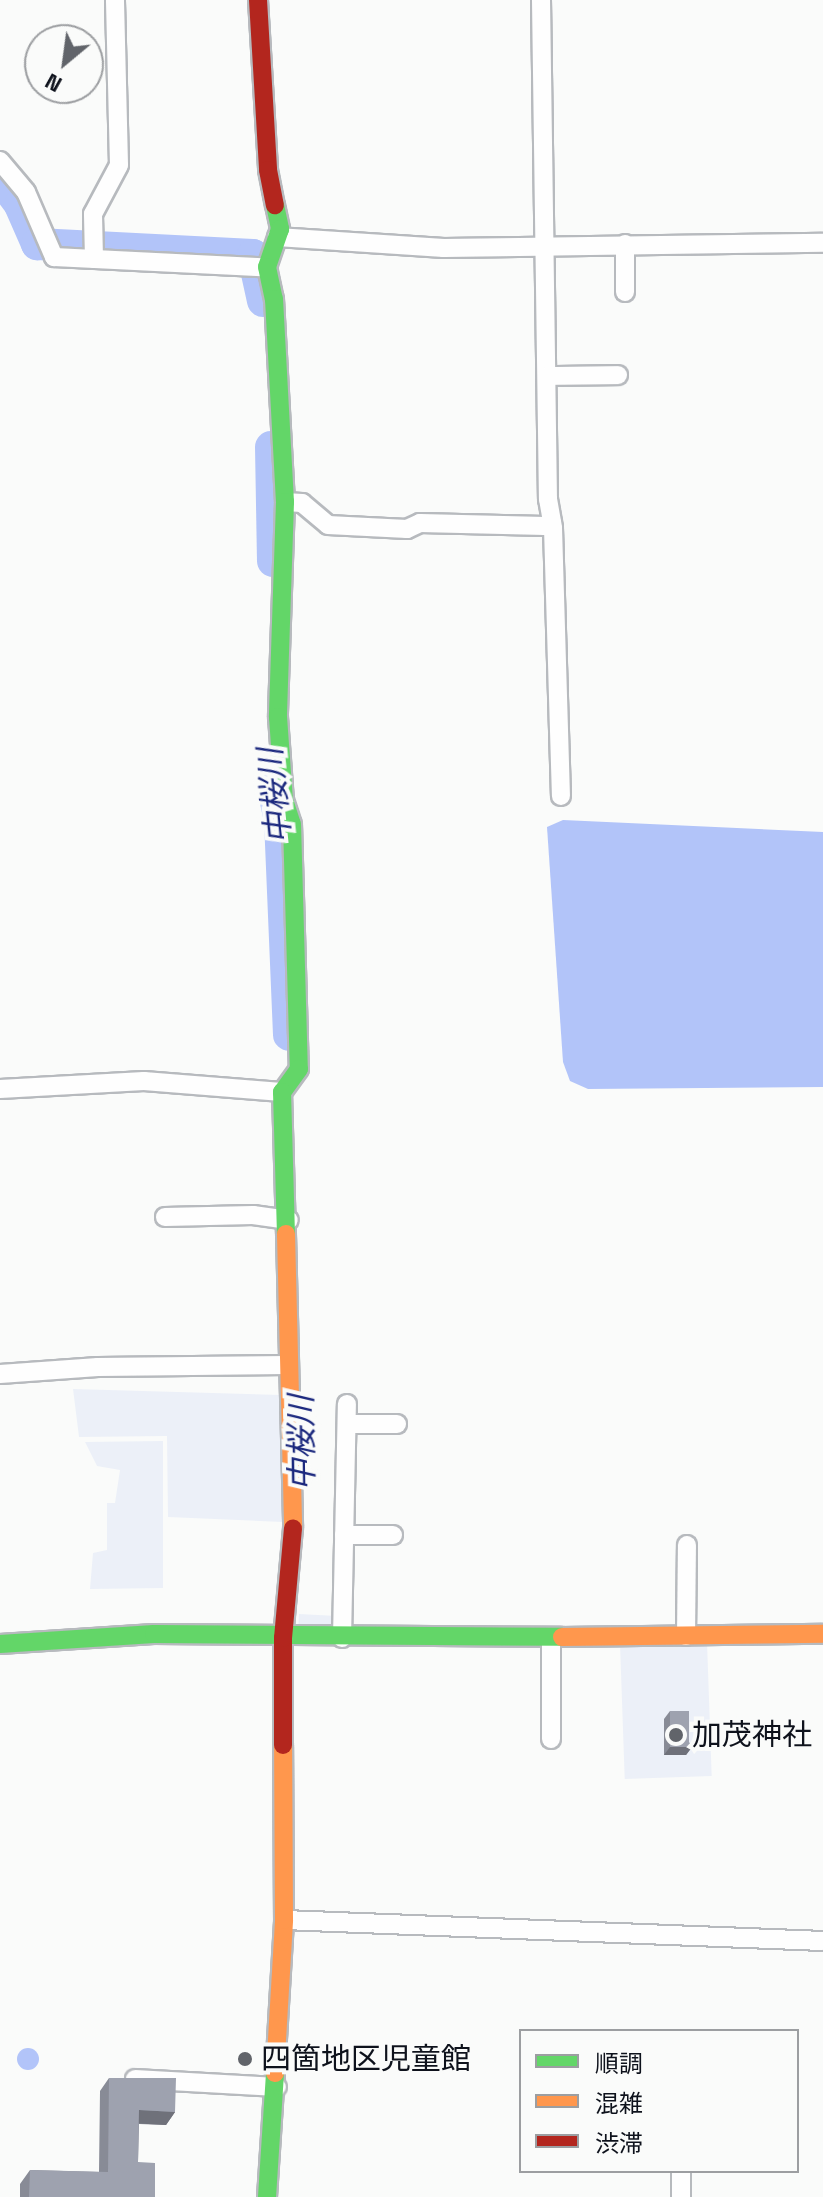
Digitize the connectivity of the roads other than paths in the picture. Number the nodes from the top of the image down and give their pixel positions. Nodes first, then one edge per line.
1 (115, 0) edge
2 (258, 0) edge
3 (541, 0) edge
4 (0, 161) edge
5 (277, 237) junction
6 (823, 243) edge
7 (546, 244) junction
8 (625, 244) junction
9 (93, 253) junction
10 (260, 267) junction
11 (625, 292) dead end
12 (618, 375) dead end
13 (547, 376) junction
14 (285, 502) junction
15 (552, 522) junction
16 (561, 796) dead end
17 (288, 1084) junction
18 (0, 1089) edge
19 (165, 1217) dead end
20 (289, 1220) junction
21 (287, 1365) junction
22 (0, 1374) edge
23 (347, 1404) dead end
24 (347, 1424) junction
25 (397, 1424) dead end
26 (344, 1535) junction
27 (393, 1535) dead end
28 (687, 1545) dead end
29 (823, 1634) edge
30 (686, 1636) junction
31 (283, 1638) junction
32 (342, 1638) junction
33 (551, 1638) junction
34 (0, 1644) edge
35 (551, 1739) dead end
36 (284, 1920) junction
37 (823, 1941) edge
38 (130, 2079) edge
39 (277, 2087) junction
40 (681, 2173) edge
41 (267, 2197) edge
42 (681, 2197) edge

1 - 9 street
2 - 5 street
3 - 7 street
4 - 9 street
5 - 7 street
5 - 10 street
6 - 8 street
7 - 8 street
7 - 13 street
8 - 11 street
9 - 10 street
10 - 14 street
12 - 13 street
13 - 15 street
14 - 15 street
14 - 17 street
15 - 16 street
17 - 18 street
17 - 20 street
19 - 20 street
20 - 21 street
21 - 22 street
21 - 31 street
23 - 24 street
24 - 25 street
24 - 26 street
26 - 27 street
26 - 32 street
28 - 30 street
29 - 30 street
30 - 33 street
31 - 32 street
31 - 34 street
31 - 36 street
32 - 33 street
33 - 35 street
36 - 37 street
36 - 39 street
38 - 39 street
39 - 41 street
40 - 42 street

